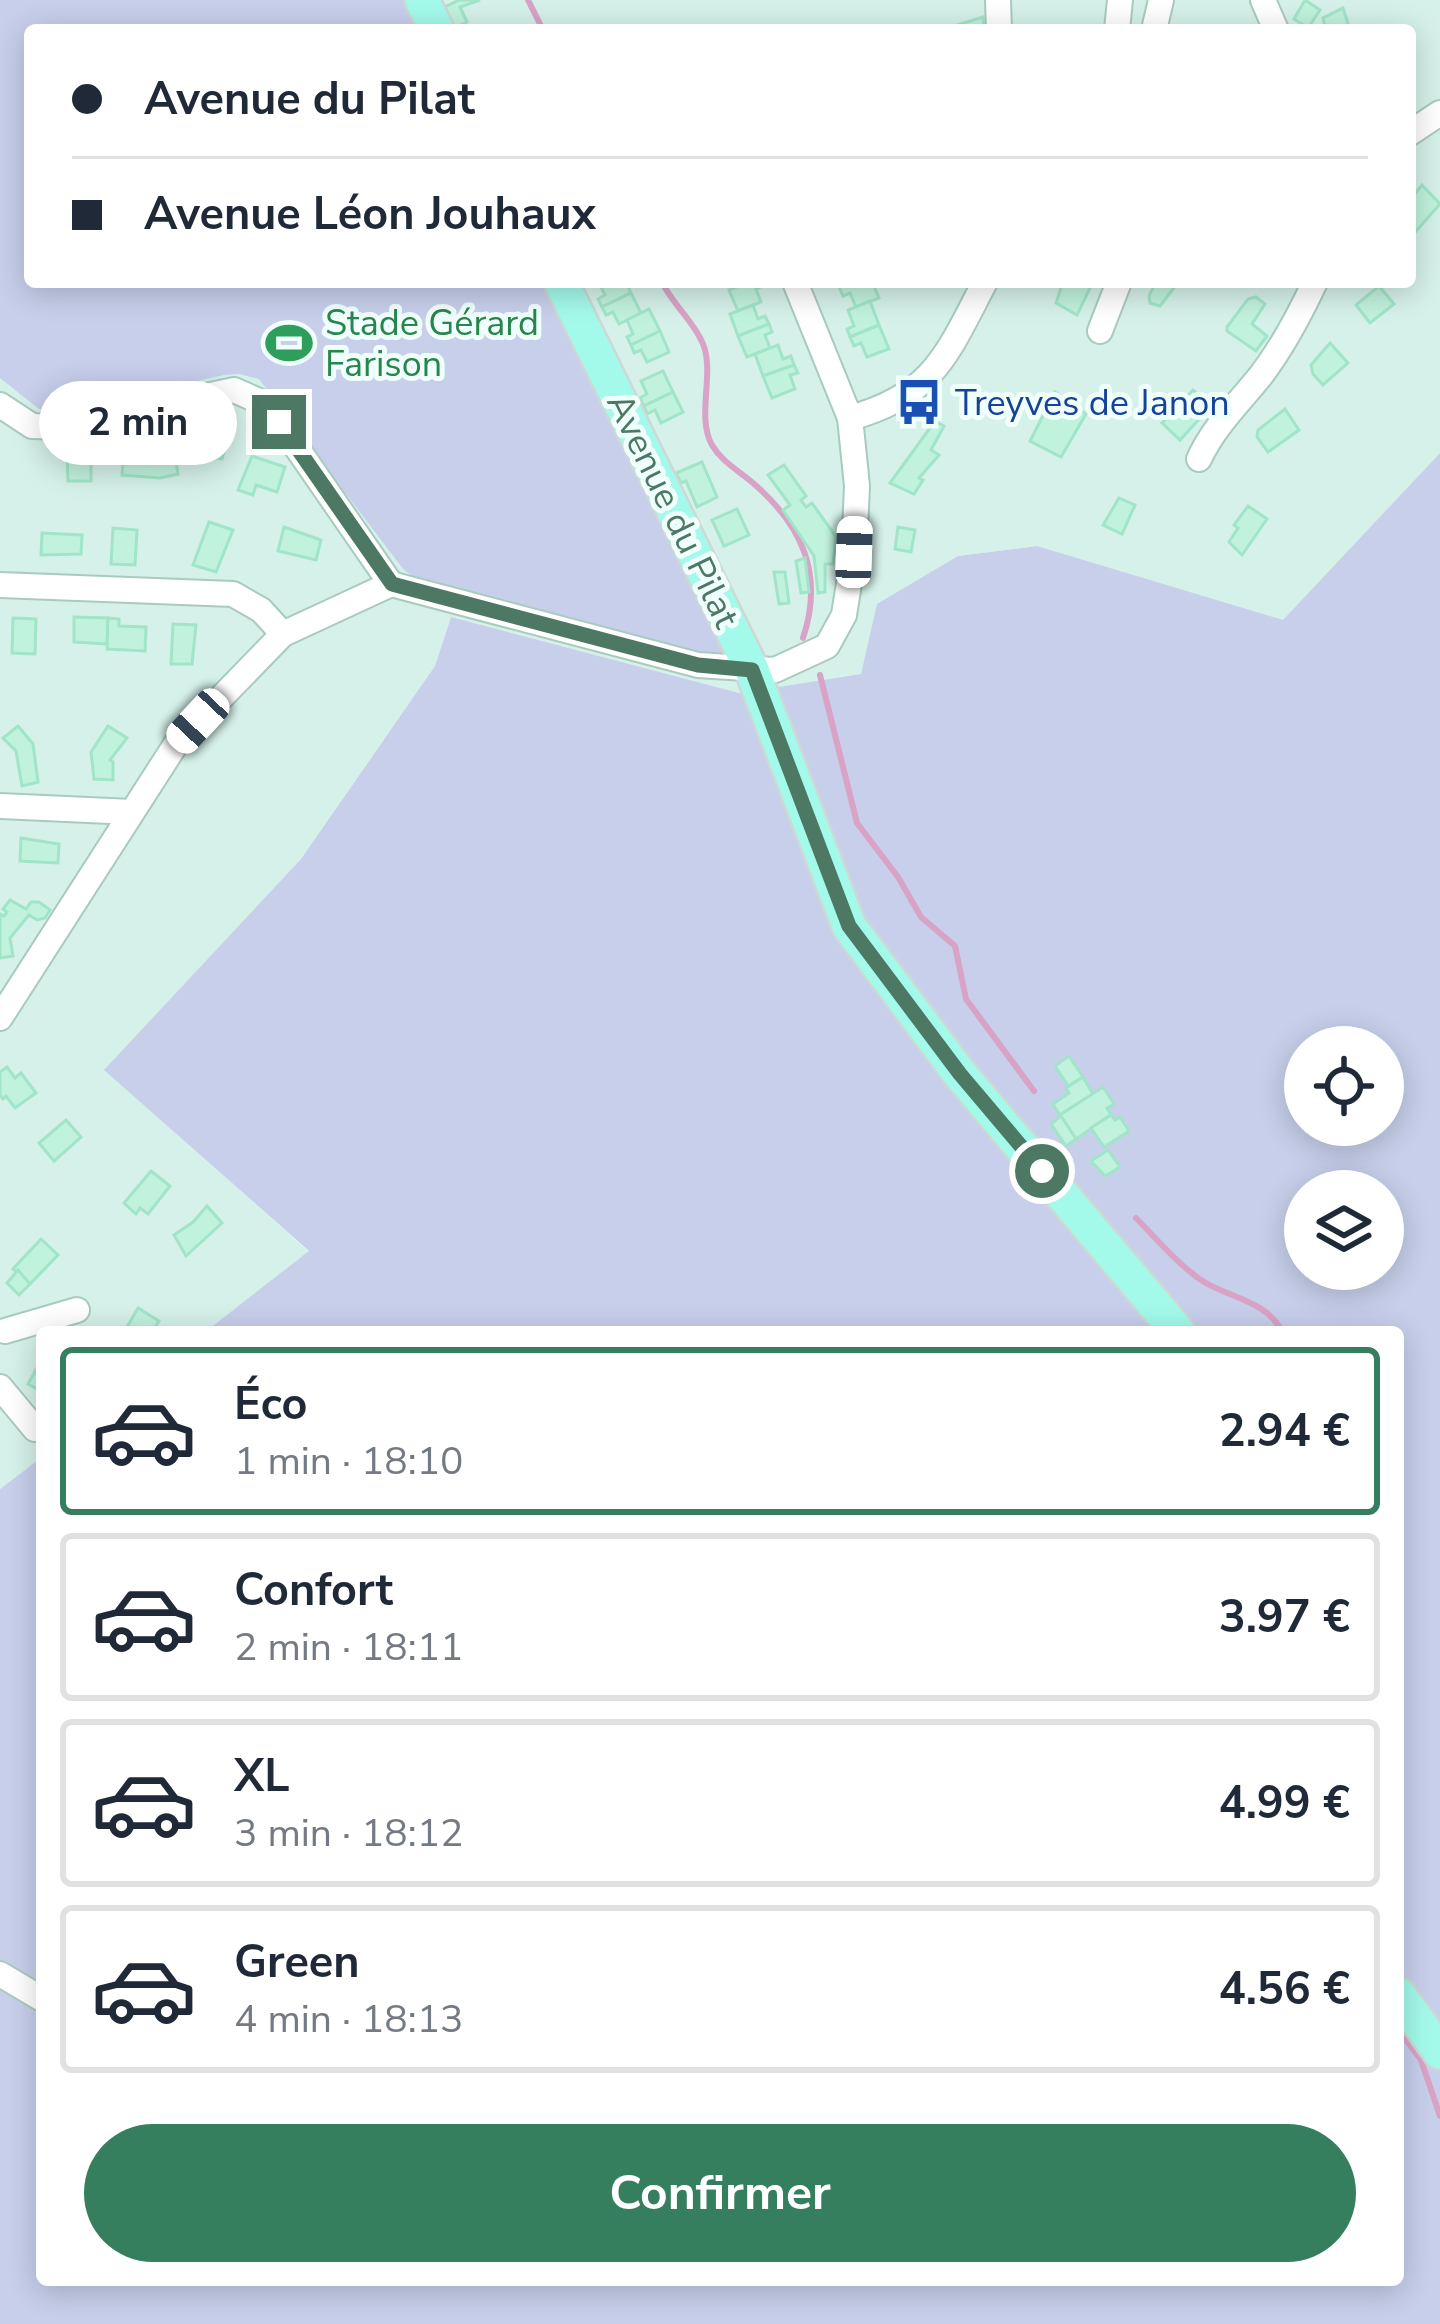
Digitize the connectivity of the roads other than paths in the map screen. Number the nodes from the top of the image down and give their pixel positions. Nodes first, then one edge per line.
1 (564, 288) edge
2 (796, 288) edge
3 (982, 288) edge
4 (1117, 288) edge
5 (1312, 288) edge
6 (1100, 331) dead end
7 (0, 405) edge
8 (850, 418) junction
9 (1199, 459) dead end
10 (392, 584) junction
11 (0, 585) edge
12 (284, 634) junction
13 (752, 670) junction
14 (0, 806) edge
15 (132, 812) junction
16 (0, 1018) edge
17 (77, 1310) dead end
18 (1173, 1326) edge
19 (2, 1332) edge
20 (0, 1387) edge
21 (35, 1429) dead end
22 (0, 1974) edge
23 (36, 1995) edge
24 (1404, 2002) edge
25 (1440, 2052) edge

1 - 13 main road, Avenue du Pilat
2 - 8 street
3 - 8 street
4 - 6 street
5 - 9 street
7 - 10 street
8 - 13 street
10 - 12 street
10 - 13 street
11 - 12 street
12 - 15 street
13 - 18 main road, Avenue du Pilat
14 - 15 street
15 - 16 street
17 - 19 street
20 - 21 street
22 - 23 street
24 - 25 main road

